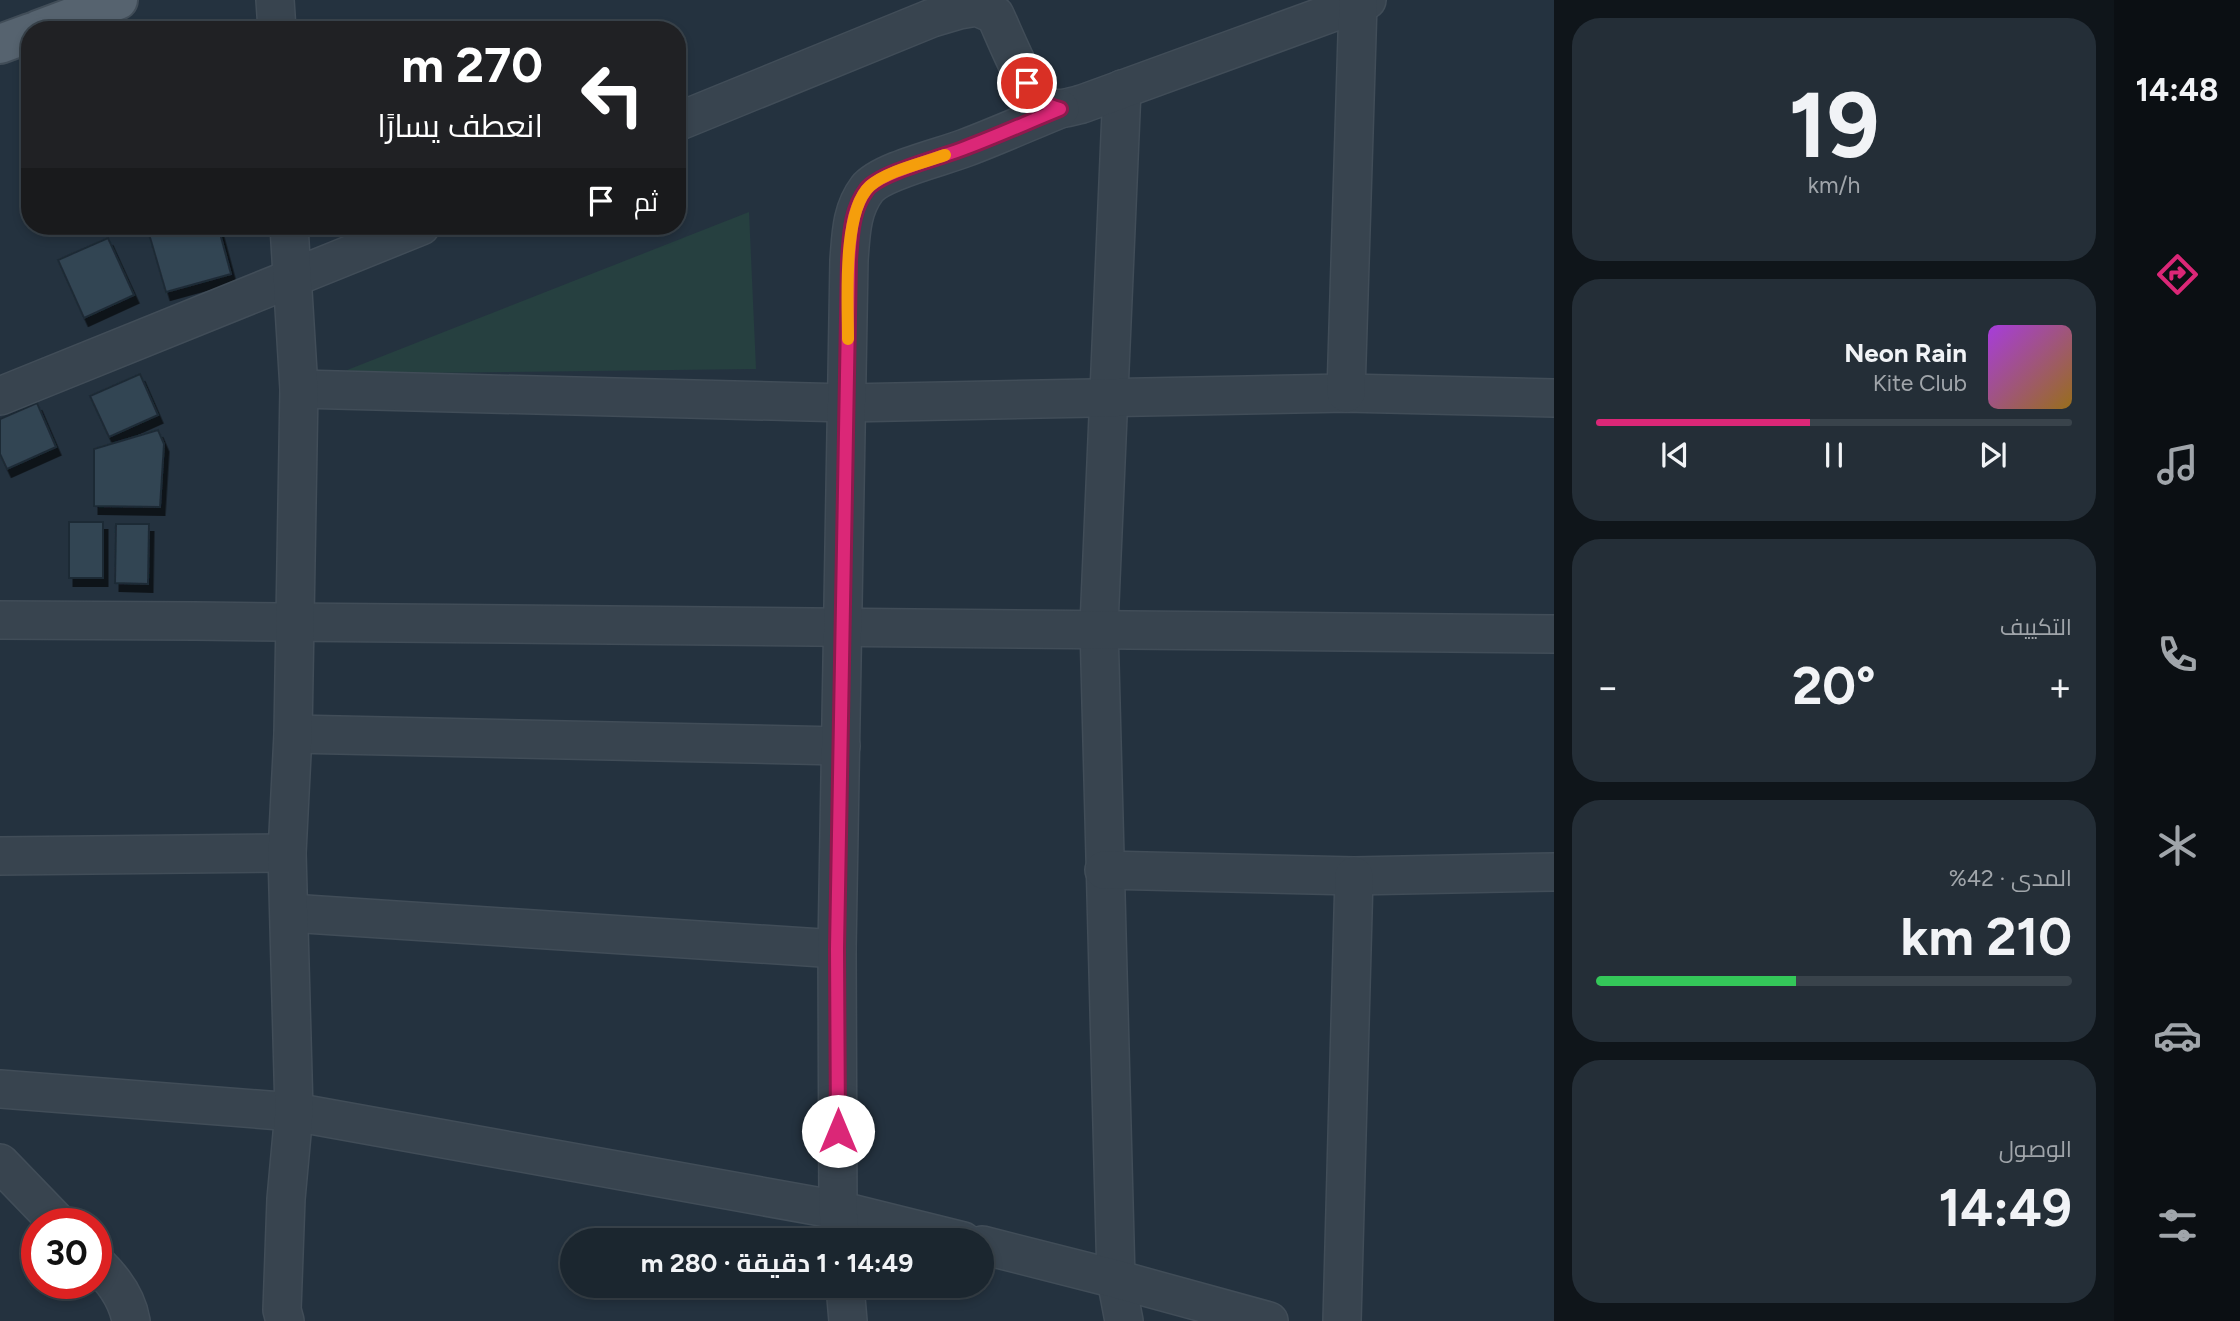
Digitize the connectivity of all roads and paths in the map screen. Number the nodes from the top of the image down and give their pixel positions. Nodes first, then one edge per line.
1 (118, 0) edge
2 (275, 0) edge
3 (1362, 2) edge
4 (62, 21) edge
5 (276, 21) edge
6 (21, 36) edge
7 (0, 44) edge
8 (1122, 89) junction
9 (1060, 109) junction
10 (686, 118) edge
11 (290, 235) edge
12 (399, 235) edge
13 (292, 278) junction
14 (299, 388) junction
15 (1346, 393) junction
16 (0, 396) edge
17 (1109, 398) junction
18 (1554, 398) edge
19 (847, 403) junction
20 (0, 620) edge
21 (295, 622) junction
22 (1099, 626) junction
23 (843, 627) junction
24 (1554, 634) edge
25 (293, 734) junction
26 (841, 746) junction
27 (287, 853) junction
28 (0, 856) edge
29 (1104, 870) junction
30 (1554, 872) edge
31 (1354, 876) junction
32 (290, 914) junction
33 (837, 949) junction
34 (0, 1090) edge
35 (294, 1112) junction
36 (0, 1163) edge
37 (44, 1208) edge
38 (839, 1225) edge
39 (862, 1228) edge
40 (994, 1248) edge
41 (1116, 1279) junction
42 (112, 1282) edge
43 (846, 1298) edge
44 (131, 1321) edge
45 (285, 1321) edge
46 (848, 1321) edge
47 (1124, 1321) edge
48 (1269, 1321) edge
49 (1342, 1321) edge

1 - 4 main road
2 - 5 street
3 - 8 street
3 - 15 street
6 - 7 main road
8 - 9 street
8 - 17 street
9 - 10 street
9 - 19 street
11 - 13 street
12 - 13 street
13 - 14 street
13 - 16 street
14 - 19 street
14 - 21 street
15 - 17 street
15 - 18 street
17 - 19 street
17 - 22 street
19 - 23 street
20 - 21 street
21 - 23 street
21 - 25 street
22 - 23 street
22 - 24 street
22 - 29 street
23 - 26 street
25 - 26 street
25 - 27 street
26 - 33 street
27 - 28 street
27 - 32 street
29 - 31 street
29 - 41 street
30 - 31 street
31 - 49 street
32 - 33 street
32 - 35 street
33 - 38 street
34 - 35 street
35 - 38 street
35 - 45 street
36 - 37 street
38 - 39 street
40 - 41 street
41 - 47 street
41 - 48 street
42 - 44 street
43 - 46 street

